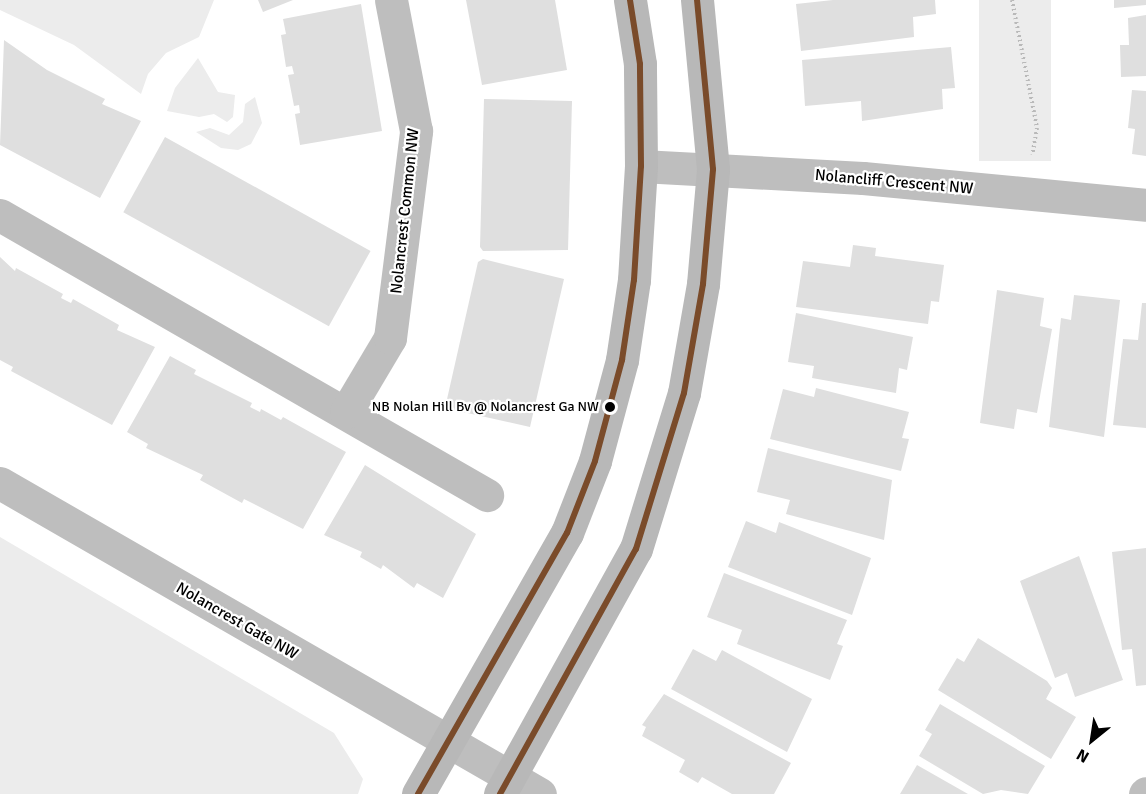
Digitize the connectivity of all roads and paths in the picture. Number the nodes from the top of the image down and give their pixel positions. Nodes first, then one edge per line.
1 (391, 0) edge
2 (630, 0) edge
3 (697, 0) edge
4 (1012, 0) edge
5 (641, 166) junction
6 (713, 169) junction
7 (1025, 193) junction
8 (1146, 205) edge
9 (0, 215) edge
10 (346, 412) junction
11 (0, 483) edge
12 (487, 495) dead end
13 (461, 751) junction
14 (505, 786) edge
15 (418, 794) edge
16 (540, 794) edge

1 - 10 street, Nolancrest Common NW
2 - 5 street
3 - 6 street
4 - 7 path
5 - 6 street, Nolancliff Crescent NW
5 - 13 street
6 - 7 street, Nolancliff Crescent NW
6 - 14 street
7 - 8 street, Nolancliff Crescent NW
9 - 10 street
10 - 12 street
11 - 13 street, Nolancrest Gate NW
13 - 14 street, Nolancrest Gate NW
13 - 15 street
14 - 16 street, Nolancrest Gate NW

